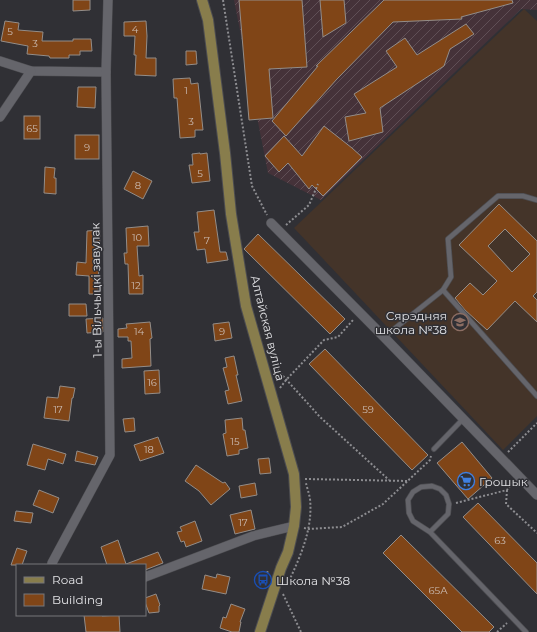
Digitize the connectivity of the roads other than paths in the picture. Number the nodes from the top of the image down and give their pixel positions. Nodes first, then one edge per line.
1 (108, 0) edge
2 (202, 0) edge
3 (0, 61) edge
4 (31, 71) junction
5 (106, 72) junction
6 (0, 117) edge
7 (537, 200) edge
8 (271, 223) road end
9 (443, 290) junction
10 (384, 337) junction
11 (537, 396) edge
12 (463, 419) junction
13 (434, 449) road end
14 (537, 495) edge
15 (294, 526) junction
16 (430, 532) junction
17 (52, 564) edge
18 (146, 577) edge
19 (260, 632) edge
20 (526, 632) edge

1 - 5 street, 1-ы Вільчыцкі завулак
2 - 15 main road, Алтайская вуліца
3 - 4 street
4 - 5 street
4 - 6 street
5 - 17 street, 1-ы Вільчыцкі завулак
7 - 9 lane
8 - 10 street
9 - 10 lane
9 - 11 lane
10 - 12 street
12 - 13 lane
12 - 14 street
15 - 18 street
15 - 19 main road, Алтайская вуліца
16 - 16 lane
16 - 20 lane

